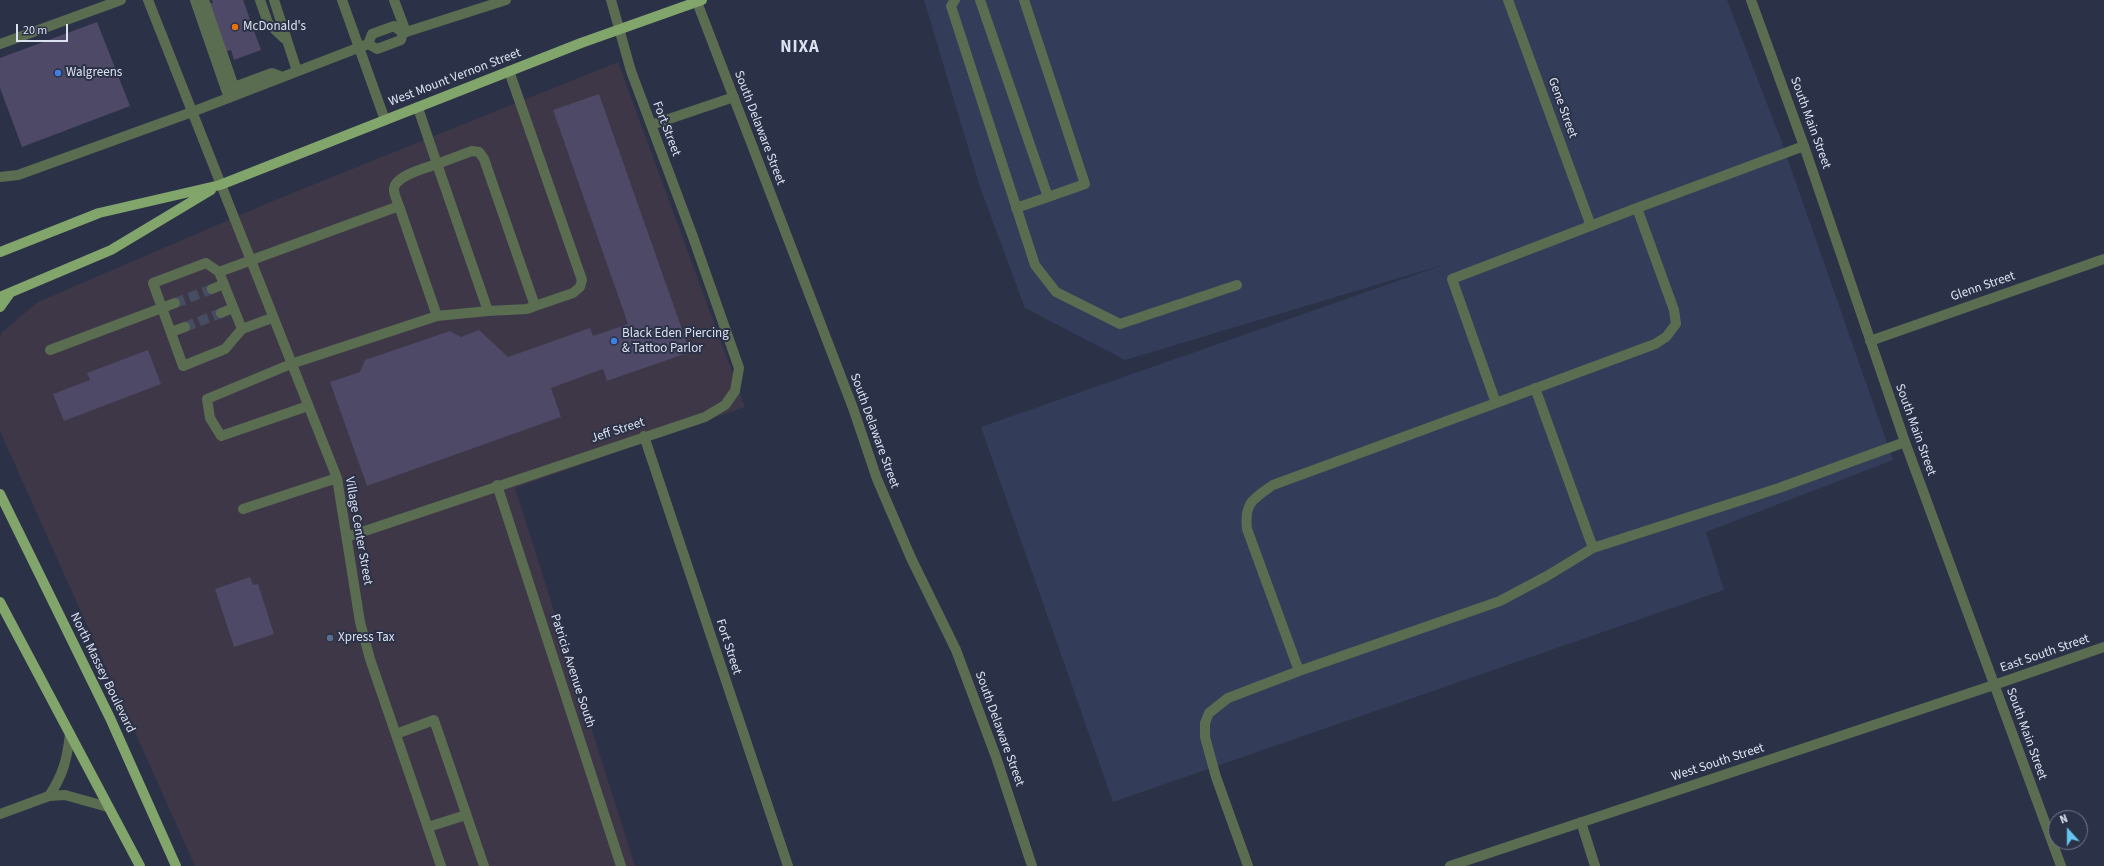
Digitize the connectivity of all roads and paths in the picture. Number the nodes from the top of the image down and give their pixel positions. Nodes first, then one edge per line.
1 (121, 0) edge
2 (148, 0) edge
3 (195, 0) edge
4 (204, 0) edge
5 (260, 0) edge
6 (274, 0) edge
7 (342, 0) edge
8 (394, 0) edge
9 (506, 0) edge
10 (610, 0) edge
11 (955, 0) edge
12 (980, 0) edge
13 (1024, 0) edge
14 (1508, 0) edge
15 (1752, 0) edge
16 (700, 1) edge
17 (620, 28) junction
18 (405, 33) junction
19 (287, 40) junction
20 (0, 44) edge
21 (364, 46) junction
22 (297, 71) junction
23 (509, 71) junction
24 (282, 77) junction
25 (734, 97) junction
26 (229, 98) junction
27 (418, 108) junction
28 (192, 112) junction
29 (384, 120) junction
30 (651, 125) junction
31 (1804, 146) junction
32 (437, 164) junction
33 (0, 177) edge
34 (220, 185) junction
35 (1048, 196) junction
36 (399, 206) junction
37 (1016, 208) junction
38 (1638, 208) junction
39 (1591, 226) junction
40 (693, 237) joint
41 (0, 252) edge
42 (2104, 259) edge
43 (249, 260) junction
44 (219, 272) junction
45 (224, 284) junction
46 (1237, 285) dead end
47 (212, 289) tunnel mouth
48 (10, 293) junction
49 (0, 296) edge
50 (175, 303) tunnel mouth
51 (535, 306) junction
52 (0, 307) edge
53 (162, 308) junction
54 (234, 308) junction
55 (488, 311) junction
56 (221, 313) tunnel mouth
57 (437, 316) junction
58 (272, 318) junction
59 (185, 327) tunnel mouth
60 (242, 329) junction
61 (171, 332) junction
62 (1870, 341) junction
63 (50, 350) dead end
64 (291, 364) junction
65 (1535, 388) junction
66 (1496, 403) junction
67 (308, 406) junction
68 (644, 436) junction
69 (1905, 442) junction
70 (336, 478) junction
71 (498, 485) junction
72 (0, 494) edge
73 (243, 509) dead end
74 (347, 537) junction
75 (1593, 548) junction
76 (0, 602) edge
77 (2104, 647) edge
78 (1299, 672) junction
79 (1994, 685) junction
80 (70, 734) junction
81 (396, 734) junction
82 (49, 796) junction
83 (108, 807) junction
84 (0, 814) edge
85 (466, 815) junction
86 (1580, 822) junction
87 (428, 827) junction
88 (140, 866) edge
89 (176, 866) edge
90 (441, 866) edge
91 (484, 866) edge
92 (622, 866) edge
93 (788, 866) edge
94 (1032, 866) edge
95 (1248, 866) edge
96 (1450, 866) edge
97 (1594, 866) edge
98 (2061, 866) edge

1 - 20 street
2 - 28 street, Village Center Street
3 - 26 street
4 - 24 street
5 - 19 street
6 - 19 street
7 - 21 street
8 - 18 street
9 - 18 street
10 - 17 street, Fort Street
11 - 37 street
12 - 35 street
13 - 35 street
14 - 39 street, Gene Street
15 - 31 street, South Main Street
16 - 17 main road, West Mount Vernon Street
16 - 25 street, South Delaware Street
17 - 23 main road, West Mount Vernon Street
17 - 30 street, Fort Street
18 - 21 street
18 - 21 street
19 - 22 street
21 - 22 street
21 - 29 street
22 - 24 street
23 - 27 main road, West Mount Vernon Street
23 - 51 street
24 - 26 street
25 - 30 street
25 - 94 street, South Delaware Street
26 - 28 street
27 - 29 main road, West Mount Vernon Street
27 - 32 street
28 - 33 street
28 - 34 street, Village Center Street
29 - 34 main road, West Mount Vernon Street
30 - 40 street, Fort Street
31 - 38 street
31 - 62 street, South Main Street
32 - 36 street
32 - 51 street
32 - 55 street
34 - 41 main road, West Mount Vernon Street
34 - 43 street, Village Center Street
34 - 48 main road, West Mount Vernon Street
35 - 37 street
36 - 43 street
36 - 57 street
37 - 46 street
38 - 39 street
38 - 65 street
39 - 66 street
40 - 68 street, Jeff Street
42 - 62 street, Glenn Street
43 - 44 street
43 - 58 street, Village Center Street
44 - 45 street
44 - 53 street
45 - 47 street
45 - 54 street
48 - 49 main road, West Mount Vernon Street
48 - 52 main road
50 - 53 street
51 - 55 street
53 - 61 street
53 - 63 street
54 - 56 street
54 - 60 street
55 - 57 street
57 - 64 street
58 - 60 street
58 - 64 street, Village Center Street
59 - 61 street
60 - 61 street
62 - 69 street, South Main Street
64 - 67 street, Village Center Street
64 - 67 street
65 - 66 street
65 - 75 street
66 - 78 street
67 - 70 street, Village Center Street
68 - 71 street, Jeff Street
68 - 93 street, Fort Street
69 - 75 street
69 - 79 street, South Main Street
70 - 73 street
70 - 74 street, Village Center Street
71 - 74 street, Jeff Street
71 - 92 street, Patricia Avenue South
72 - 89 main road, North Massey Boulevard
74 - 81 street, Village Center Street
75 - 78 street
76 - 80 main road
77 - 79 street, East South Street
78 - 95 street
79 - 86 street, West South Street
79 - 98 street, South Main Street
80 - 82 street
80 - 83 main road
81 - 85 street
81 - 87 street, Village Center Street
82 - 83 street
82 - 84 street
83 - 88 main road
85 - 87 street
85 - 91 street
86 - 96 street, West South Street
86 - 97 street
87 - 90 street, Village Center Street

